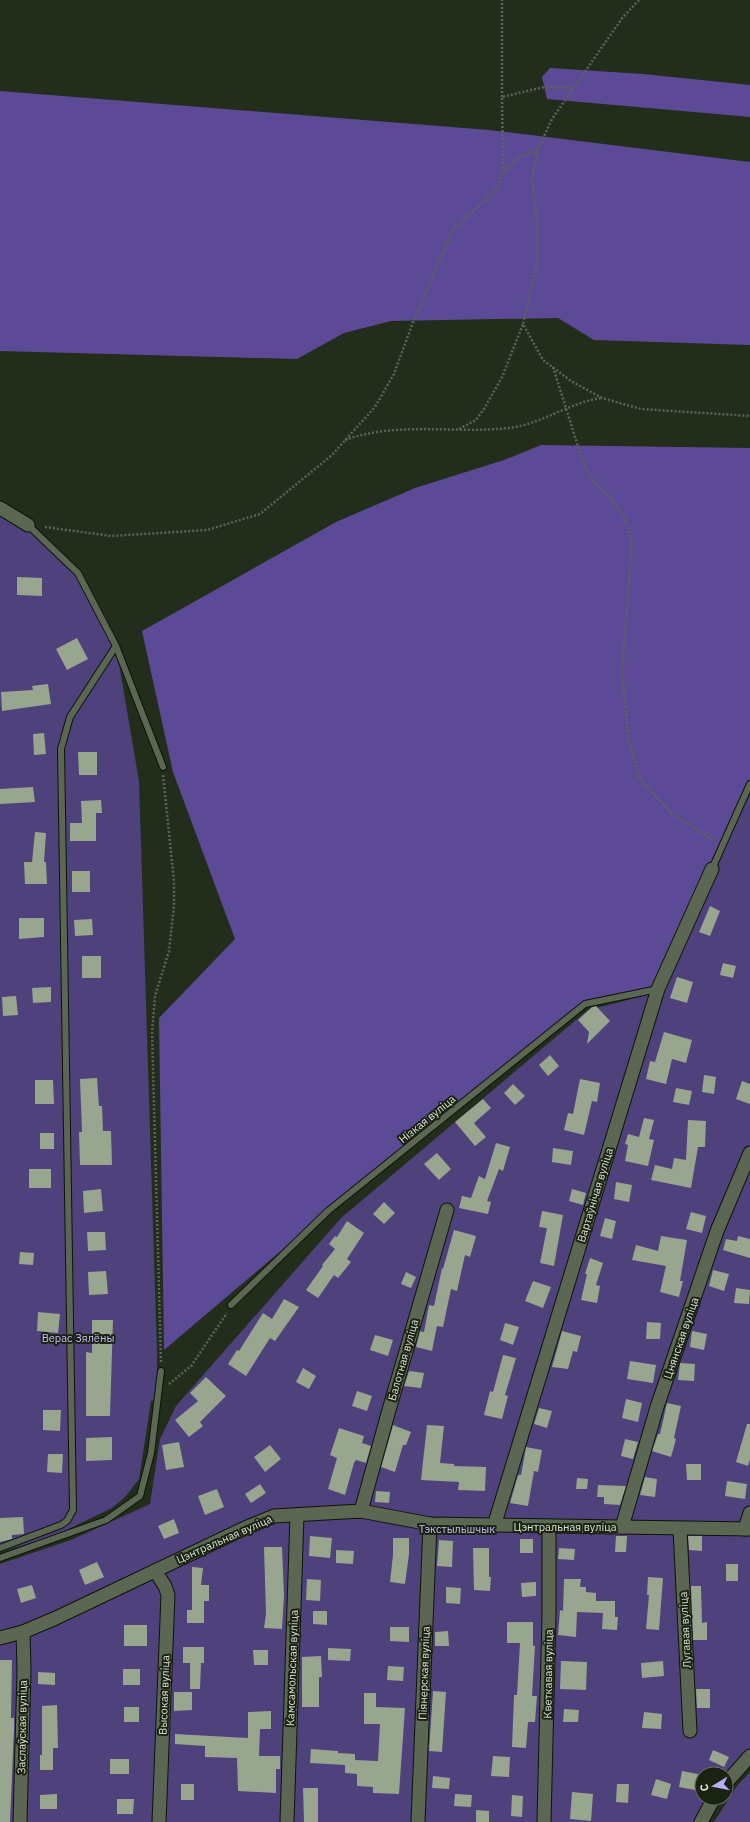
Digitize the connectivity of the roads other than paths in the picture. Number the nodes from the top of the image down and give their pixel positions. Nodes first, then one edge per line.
1 (0, 508) edge
2 (28, 525) joint
3 (116, 646) junction
4 (163, 767) road end
5 (750, 784) edge
6 (712, 869) joint
7 (658, 989) junction
8 (750, 1153) edge
9 (447, 1210) dead end
10 (231, 1305) road end
11 (161, 1371) road end
12 (361, 1511) junction
13 (750, 1513) edge
14 (297, 1515) junction
15 (430, 1524) junction
16 (494, 1526) junction
17 (549, 1526) junction
18 (622, 1527) junction
19 (680, 1529) junction
20 (748, 1529) edge
21 (0, 1548) edge
22 (0, 1558) edge
23 (155, 1571) junction
24 (23, 1632) junction
25 (0, 1638) edge
26 (690, 1731) dead end
27 (750, 1756) edge
28 (734, 1774) edge
29 (710, 1806) edge
30 (20, 1822) edge
31 (159, 1822) edge
32 (287, 1822) edge
33 (418, 1822) edge
34 (544, 1822) edge
35 (701, 1822) edge

1 - 2 street
2 - 3 lane
3 - 4 lane
3 - 21 lane
5 - 6 lane
6 - 7 street, Вартаўнічая вуліца
7 - 10 lane, Нізкая вуліца
7 - 16 street, Вартаўнічая вуліца
8 - 18 street, Цнянская вуліца
9 - 12 street, Балотная вуліца
11 - 22 lane
12 - 14 street, Цэнтральная вуліца
12 - 15 street, Цэнтральная вуліца
13 - 20 street
14 - 23 street, Цэнтральная вуліца
14 - 32 street, Камсамольская вуліца
15 - 16 street, Цэнтральная вуліца
15 - 33 street, Піянерская вуліца
16 - 17 street, Цэнтральная вуліца
17 - 18 street, Цэнтральная вуліца
17 - 34 street, Кветкавая вуліца
18 - 19 street, Цэнтральная вуліца
19 - 20 street, Цэнтральная вуліца
19 - 26 street, Лугавая вуліца
23 - 24 street, Цэнтральная вуліца
23 - 31 street, Высокая вуліца
24 - 25 street, Цэнтральная вуліца
24 - 30 street, Заслаўская вуліца
27 - 28 street
29 - 35 street

